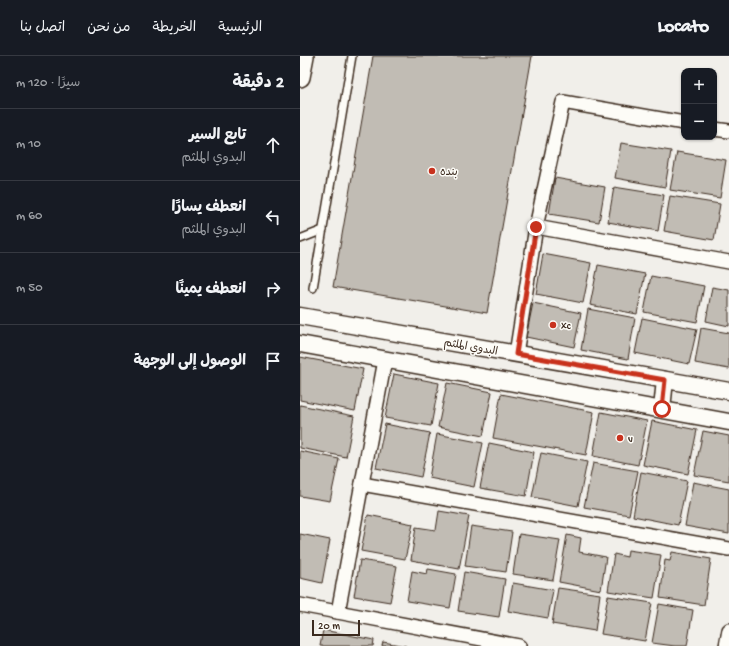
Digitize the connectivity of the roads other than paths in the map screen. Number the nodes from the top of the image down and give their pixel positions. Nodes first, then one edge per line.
1 (304, 56) edge
2 (352, 56) edge
3 (300, 77) edge
4 (681, 123) edge
5 (717, 130) edge
6 (729, 132) edge
7 (536, 227) junction
8 (323, 230) junction
9 (300, 239) edge
10 (729, 262) edge
11 (313, 288) dead end
12 (300, 316) edge
13 (300, 344) edge
14 (516, 354) junction
15 (386, 360) junction
16 (665, 380) junction
17 (729, 391) edge
18 (662, 409) junction
19 (729, 422) edge
20 (362, 484) junction
21 (729, 549) edge
22 (300, 605) edge
23 (338, 612) junction
24 (729, 630) edge
25 (519, 646) edge
26 (726, 646) edge

1 - 3 main road
2 - 8 lane
4 - 7 street
5 - 6 street
7 - 10 street
7 - 14 street
8 - 9 lane
8 - 11 lane
12 - 14 street, البدوي الملثم
13 - 15 street
14 - 16 street, البدوي الملثم
15 - 18 street
15 - 20 street
16 - 17 street, البدوي الملثم
16 - 18 street
18 - 19 street
20 - 21 street
20 - 23 street
22 - 23 street
23 - 25 street
24 - 26 street

